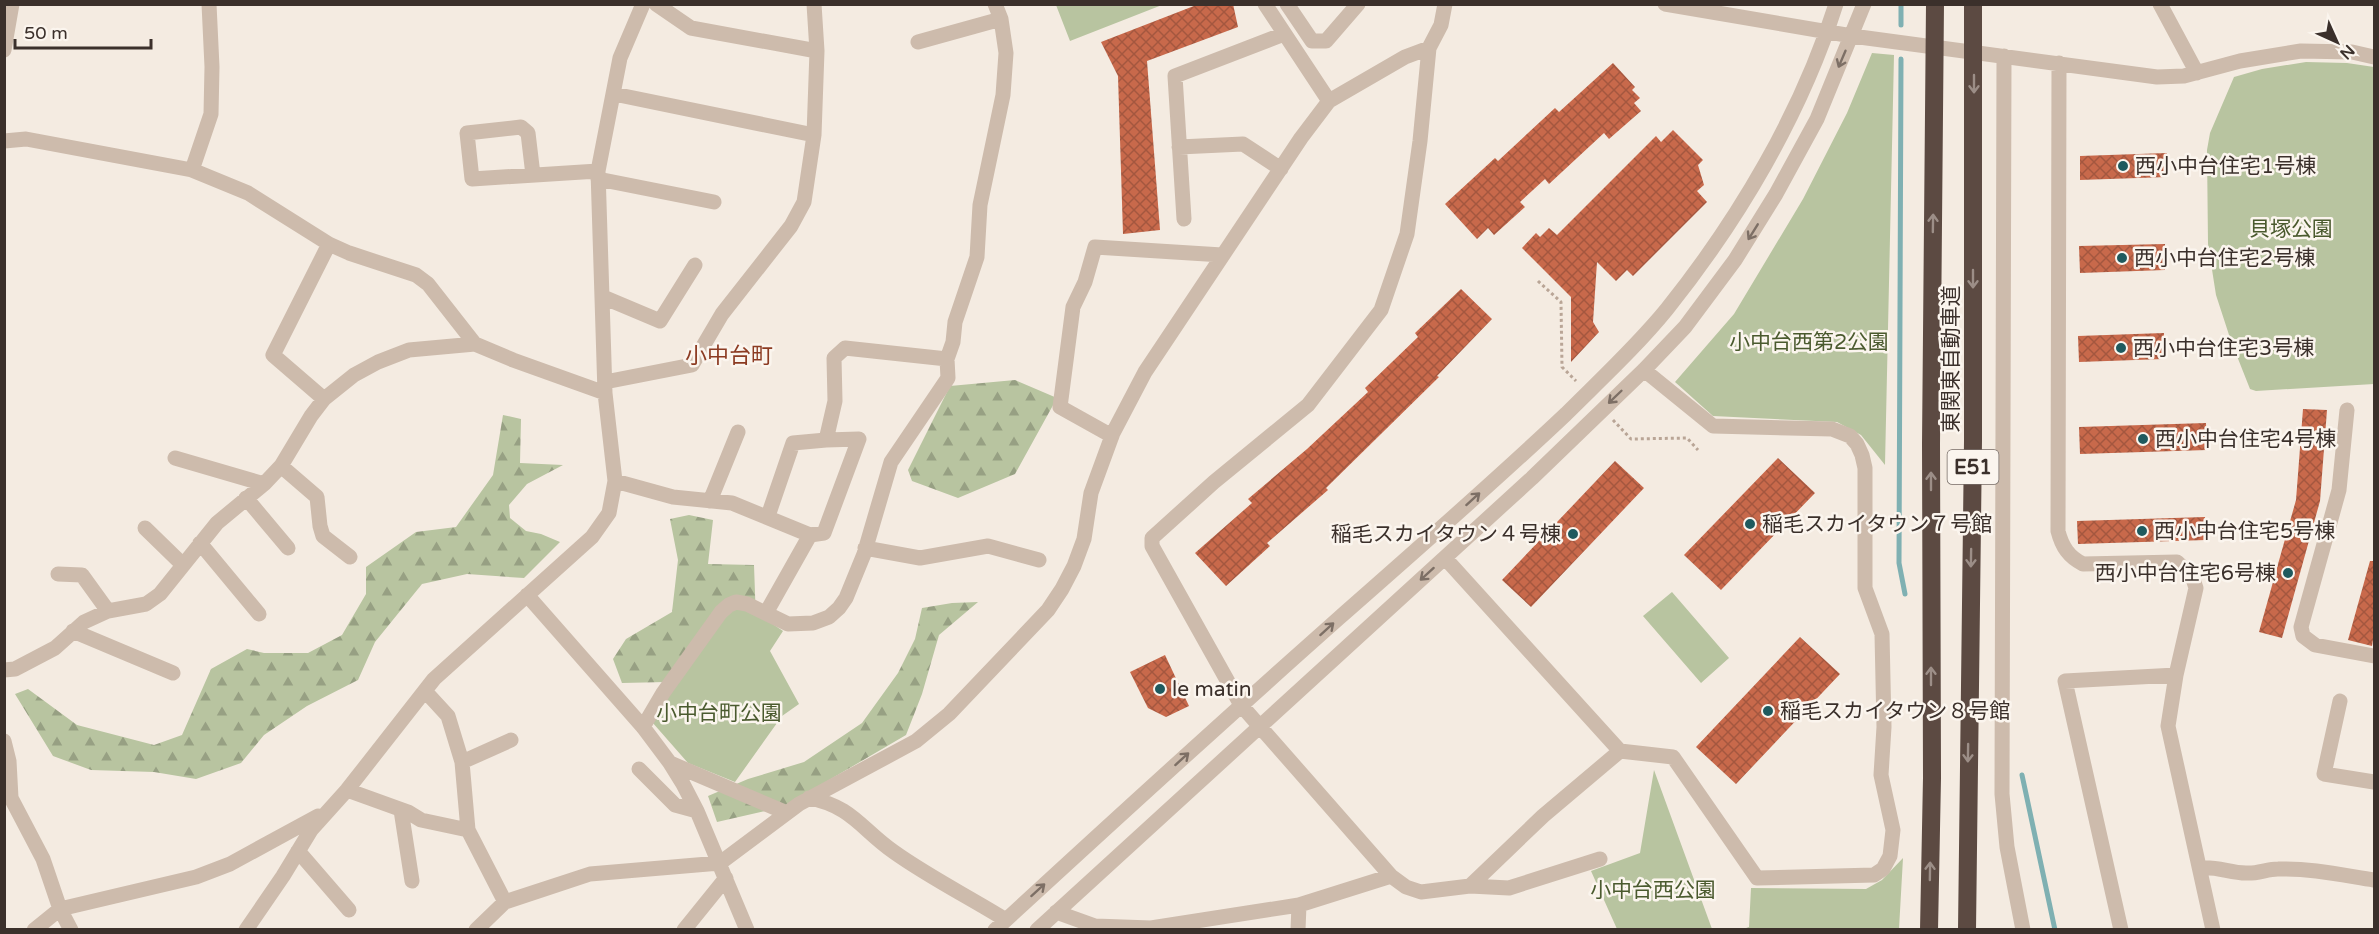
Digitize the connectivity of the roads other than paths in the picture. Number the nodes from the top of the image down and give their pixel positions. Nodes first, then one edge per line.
1 (12, 4) edge
2 (209, 4) edge
3 (643, 4) edge
4 (656, 4) edge
5 (814, 4) edge
6 (1265, 4) edge
7 (1287, 4) edge
8 (1358, 4) edge
9 (1444, 4) edge
10 (1665, 4) edge
11 (1836, 4) edge
12 (1864, 4) edge
13 (1935, 4) edge
14 (1974, 4) edge
15 (2160, 4) edge
16 (998, 12) edge
17 (1827, 31) junction
18 (1284, 34) junction
19 (1852, 36) junction
20 (918, 42) dead end
21 (1429, 48) junction
22 (4, 50) edge
23 (817, 51) junction
24 (2004, 56) junction
25 (2374, 57) edge
26 (2059, 63) junction
27 (2197, 73) junction
28 (614, 94) junction
29 (1329, 101) junction
30 (814, 135) junction
31 (4, 141) edge
32 (1179, 147) junction
33 (1281, 169) junction
34 (192, 170) junction
35 (534, 175) junction
36 (598, 175) junction
37 (714, 202) dead end
38 (1184, 219) dead end
39 (329, 244) junction
40 (1222, 255) junction
41 (694, 265) dead end
42 (603, 297) junction
43 (475, 344) junction
44 (947, 360) junction
45 (1644, 370) junction
46 (605, 388) junction
47 (324, 399) junction
48 (2347, 410) dead end
49 (738, 432) dead end
50 (1112, 436) junction
51 (826, 440) junction
52 (175, 458) dead end
53 (281, 466) junction
54 (615, 481) junction
55 (264, 484) junction
56 (246, 498) junction
57 (710, 501) junction
58 (768, 516) junction
59 (145, 528) dead end
60 (810, 535) junction
61 (200, 543) junction
62 (288, 548) dead end
63 (866, 548) junction
64 (350, 557) dead end
65 (1445, 558) junction
66 (1039, 560) dead end
67 (182, 564) junction
68 (58, 574) dead end
69 (527, 595) junction
70 (108, 611) junction
71 (766, 612) junction
72 (259, 614) dead end
73 (73, 631) junction
74 (2374, 656) edge
75 (4, 670) edge
76 (173, 674) dead end
77 (2176, 675) junction
78 (424, 691) junction
79 (2340, 701) dead end
80 (1241, 705) junction
81 (1259, 726) junction
82 (643, 727) junction
83 (511, 740) dead end
84 (4, 741) edge
85 (1620, 751) junction
86 (462, 762) junction
87 (670, 763) junction
88 (639, 769) dead end
89 (2374, 782) edge
90 (347, 790) junction
91 (809, 798) junction
92 (10, 806) edge
93 (401, 810) junction
94 (697, 811) junction
95 (326, 812) junction
96 (787, 813) junction
97 (468, 830) junction
98 (298, 851) junction
99 (1600, 859) dead end
100 (720, 863) junction
101 (2200, 868) junction
102 (1391, 876) junction
103 (726, 878) junction
104 (2374, 880) edge
105 (412, 881) dead end
106 (1470, 886) junction
107 (505, 903) junction
108 (1299, 905) junction
109 (60, 909) junction
110 (349, 910) dead end
111 (1056, 912) junction
112 (1000, 925) edge
113 (1151, 929) edge
114 (34, 930) edge
115 (71, 930) edge
116 (246, 930) edge
117 (476, 930) edge
118 (684, 930) edge
119 (747, 930) edge
120 (1037, 930) edge
121 (1298, 930) edge
122 (1929, 930) edge
123 (1967, 930) edge
124 (2023, 930) edge
125 (2121, 930) edge
126 (2213, 930) edge

1 - 22 street
2 - 34 street
3 - 28 street
4 - 23 street
5 - 23 street
6 - 18 street
7 - 8 street
9 - 21 street
10 - 17 street
11 - 17 street
12 - 19 street
122 -> 13 highway, 東関東自動車道 / E51
14 -> 123 highway, 東関東自動車道 / E51
15 - 27 street
16 - 20 street
16 - 44 street
17 - 19 street
80 -> 17 street
18 - 29 street
18 - 32 street
19 - 24 street
19 -> 45 street
21 - 29 street
21 - 80 street
23 - 30 street
24 - 26 street
24 - 124 street
25 - 27 street
26 - 27 street
26 - 77 street
28 - 30 street
28 - 36 street
29 - 33 street
30 - 46 street
31 - 34 street
32 - 33 street
32 - 38 street
33 - 40 street
34 - 39 street
35 - 35 street
35 - 36 street
36 - 37 street
36 - 42 street
39 - 43 street
39 - 47 street
40 - 50 street
40 - 50 street
41 - 42 street
42 - 46 street
43 - 46 street
43 - 47 street
44 - 51 street
44 - 63 street
45 -> 65 street
45 - 85 street
46 - 54 street
47 - 53 street
48 - 74 street
49 - 57 street
50 - 91 street
51 - 58 street
51 - 60 street
52 - 55 street
53 - 55 street
53 - 64 street
54 - 57 street
54 - 69 street
55 - 56 street
56 - 61 street
56 - 62 street
57 - 58 street
58 - 60 street
59 - 67 street
60 - 71 street
61 - 67 street
61 - 72 street
63 - 66 street
63 - 71 street
65 -> 81 street
65 - 85 street
67 - 70 street
68 - 70 street
69 - 78 street
69 - 82 street
70 - 73 street
71 - 82 street
73 - 75 street
73 - 76 street
77 - 101 street
77 - 125 street
78 - 86 street
78 - 90 street
79 - 89 street
80 - 81 street
112 -> 80 street
81 - 102 street
81 - 111 street
82 - 87 street
83 - 86 street
84 - 92 street
85 - 106 street
86 - 97 street
87 - 94 street
87 - 96 street
88 - 94 street
90 - 93 street
90 - 95 street
91 - 96 street
91 - 112 street
92 - 109 street
93 - 97 street
93 - 105 street
94 - 100 street
95 - 98 street
95 - 109 street
96 - 100 street
97 - 107 street
98 - 110 street
98 - 116 street
99 - 106 street
100 - 103 street
100 - 107 street
101 - 104 street
101 - 126 street
102 - 106 street
102 - 108 street
103 - 118 street
103 - 119 street
107 - 117 street
108 - 113 street
108 - 121 street
109 - 114 street
109 - 115 street
111 - 113 street
111 - 120 street

